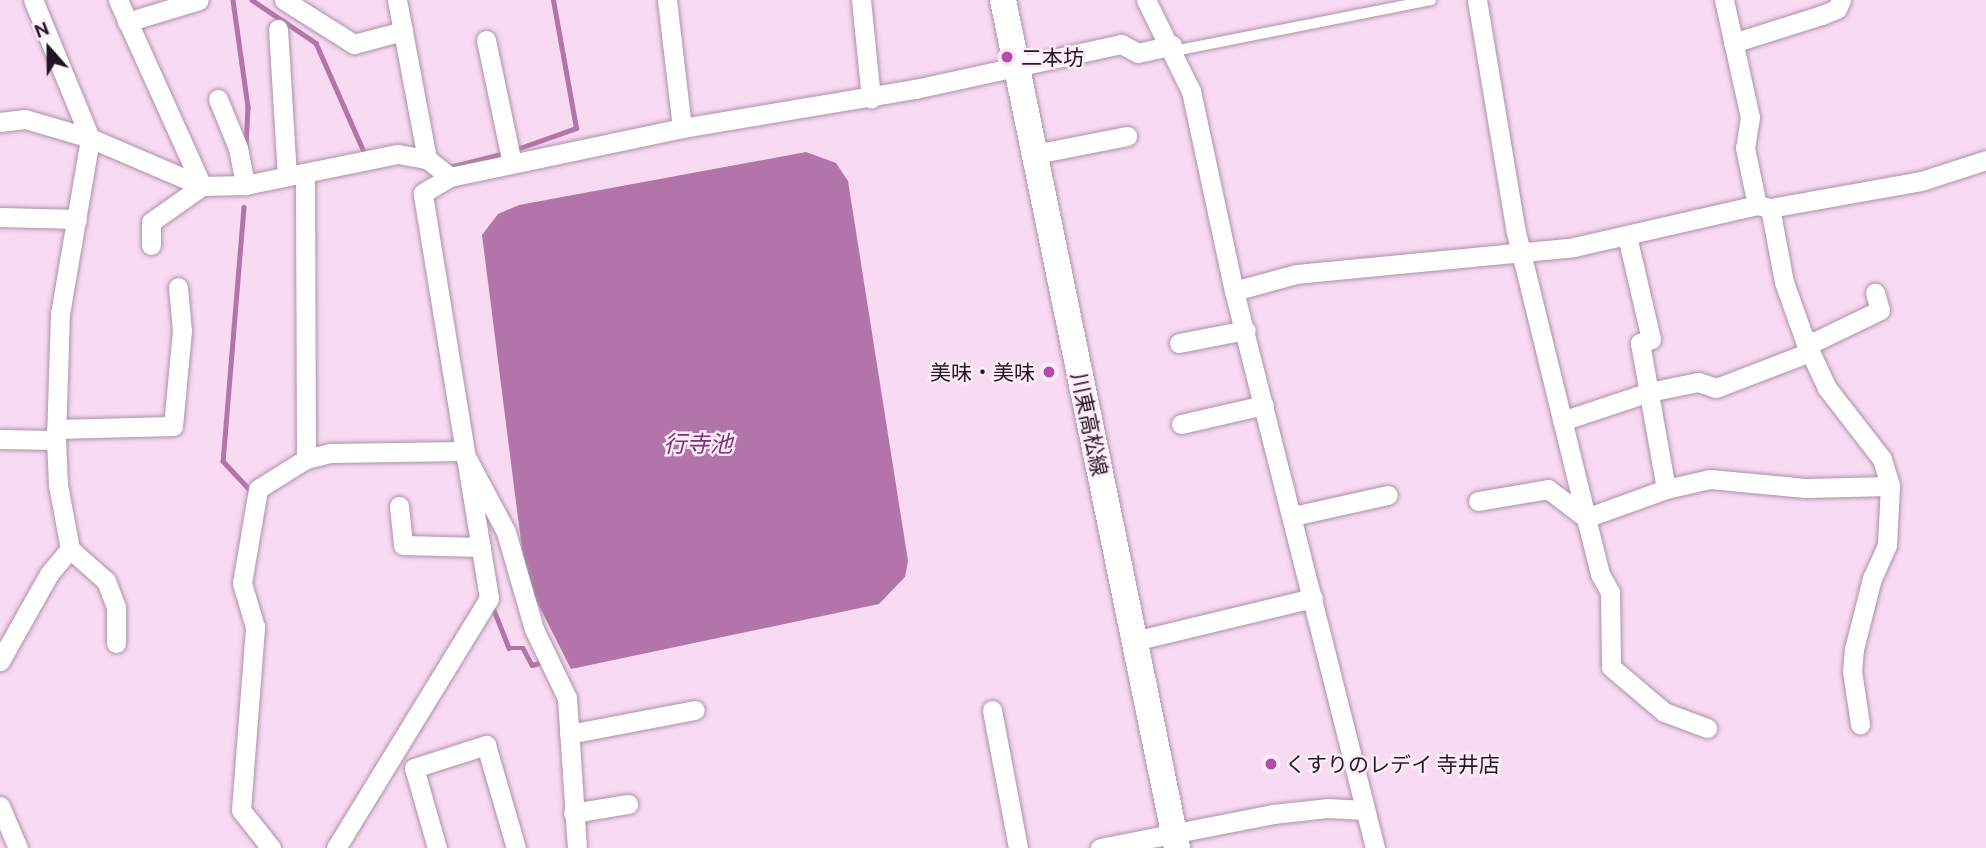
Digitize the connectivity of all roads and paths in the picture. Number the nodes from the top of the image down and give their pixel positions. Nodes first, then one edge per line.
1 (33, 0) edge
2 (118, 0) edge
3 (199, 0) edge
4 (284, 0) edge
5 (397, 0) edge
6 (667, 0) edge
7 (861, 0) edge
8 (1003, 0) edge
9 (1146, 0) edge
10 (1430, 0) edge
11 (1477, 0) edge
12 (1724, 0) edge
13 (1841, 0) edge
14 (127, 22) junction
15 (278, 29) dead end
16 (403, 31) junction
17 (486, 40) dead end
18 (1733, 43) junction
19 (1173, 48) junction
20 (1017, 65) junction
21 (871, 98) junction
22 (218, 99) dead end
23 (0, 122) edge
24 (682, 128) junction
25 (1127, 135) dead end
26 (90, 138) junction
27 (1035, 154) junction
28 (511, 156) junction
29 (1986, 160) edge
30 (440, 169) junction
31 (296, 175) junction
32 (245, 184) junction
33 (202, 186) junction
34 (1764, 207) junction
35 (0, 217) edge
36 (77, 219) junction
37 (1627, 236) junction
38 (151, 245) dead end
39 (1522, 253) junction
40 (178, 287) dead end
41 (1234, 291) junction
42 (1875, 293) dead end
43 (1246, 330) junction
44 (1179, 343) dead end
45 (1808, 346) junction
46 (1649, 392) junction
47 (1264, 405) junction
48 (1562, 421) junction
49 (1181, 424) dead end
50 (56, 434) junction
51 (0, 439) edge
52 (463, 451) junction
53 (306, 459) junction
54 (1891, 486) junction
55 (1666, 489) junction
56 (1388, 495) dead end
57 (1478, 501) dead end
58 (399, 506) dead end
59 (1293, 516) junction
60 (1586, 518) junction
61 (481, 547) junction
62 (69, 550) junction
63 (1313, 598) junction
64 (1134, 641) junction
65 (116, 643) dead end
66 (0, 662) edge
67 (695, 710) dead end
68 (992, 710) dead end
69 (1860, 724) dead end
70 (1707, 728) dead end
71 (569, 734) junction
72 (628, 804) dead end
73 (0, 806) edge
74 (1365, 810) junction
75 (573, 813) junction
76 (10, 841) edge
77 (1175, 841) edge
78 (271, 848) edge
79 (336, 848) edge
80 (437, 848) edge
81 (516, 848) edge
82 (577, 848) edge
83 (1018, 848) edge
84 (1100, 848) edge
85 (1375, 848) edge

1 - 26 street
2 - 14 street
3 - 14 street
4 - 16 street
5 - 16 street
6 - 24 street
7 - 21 street
8 - 20 main road, 川東高松線
9 - 19 street
10 - 19 lane
11 - 39 street
12 - 18 street
13 - 18 street
14 - 33 street
15 - 31 street
16 - 30 street
17 - 28 street
18 - 34 street
19 - 20 street
19 - 41 street
20 - 21 street
20 - 27 main road, 川東高松線
21 - 24 street
22 - 32 street
23 - 26 street
24 - 28 street
25 - 27 street
26 - 33 street
26 - 36 street
27 - 64 main road, 川東高松線
28 - 30 street
29 - 34 street
30 - 31 street
30 - 52 street
31 - 32 street
31 - 53 street
32 - 33 street
33 - 38 street
34 - 37 street
34 - 45 street
35 - 36 street
36 - 50 street
37 - 39 street
37 - 46 street
39 - 41 street
39 - 48 street
40 - 50 street
41 - 43 street
42 - 45 street
43 - 44 street
43 - 47 street
45 - 46 street
45 - 54 street
46 - 48 street
46 - 55 street
47 - 49 street
47 - 59 street
48 - 60 street
50 - 51 street
50 - 62 street
52 - 53 street
52 - 61 street
52 - 71 street
53 - 78 street
54 - 55 street
54 - 69 street
55 - 60 street
56 - 59 street
57 - 60 street
58 - 61 street
59 - 63 street
60 - 70 street
61 - 79 street
62 - 65 street
62 - 66 street
63 - 64 street
63 - 74 street
64 - 77 main road, 川東高松線
67 - 71 street
68 - 83 street
71 - 75 street
72 - 75 street
73 - 76 street
74 - 77 street
74 - 85 street
75 - 82 street
77 - 84 street
80 - 81 street

